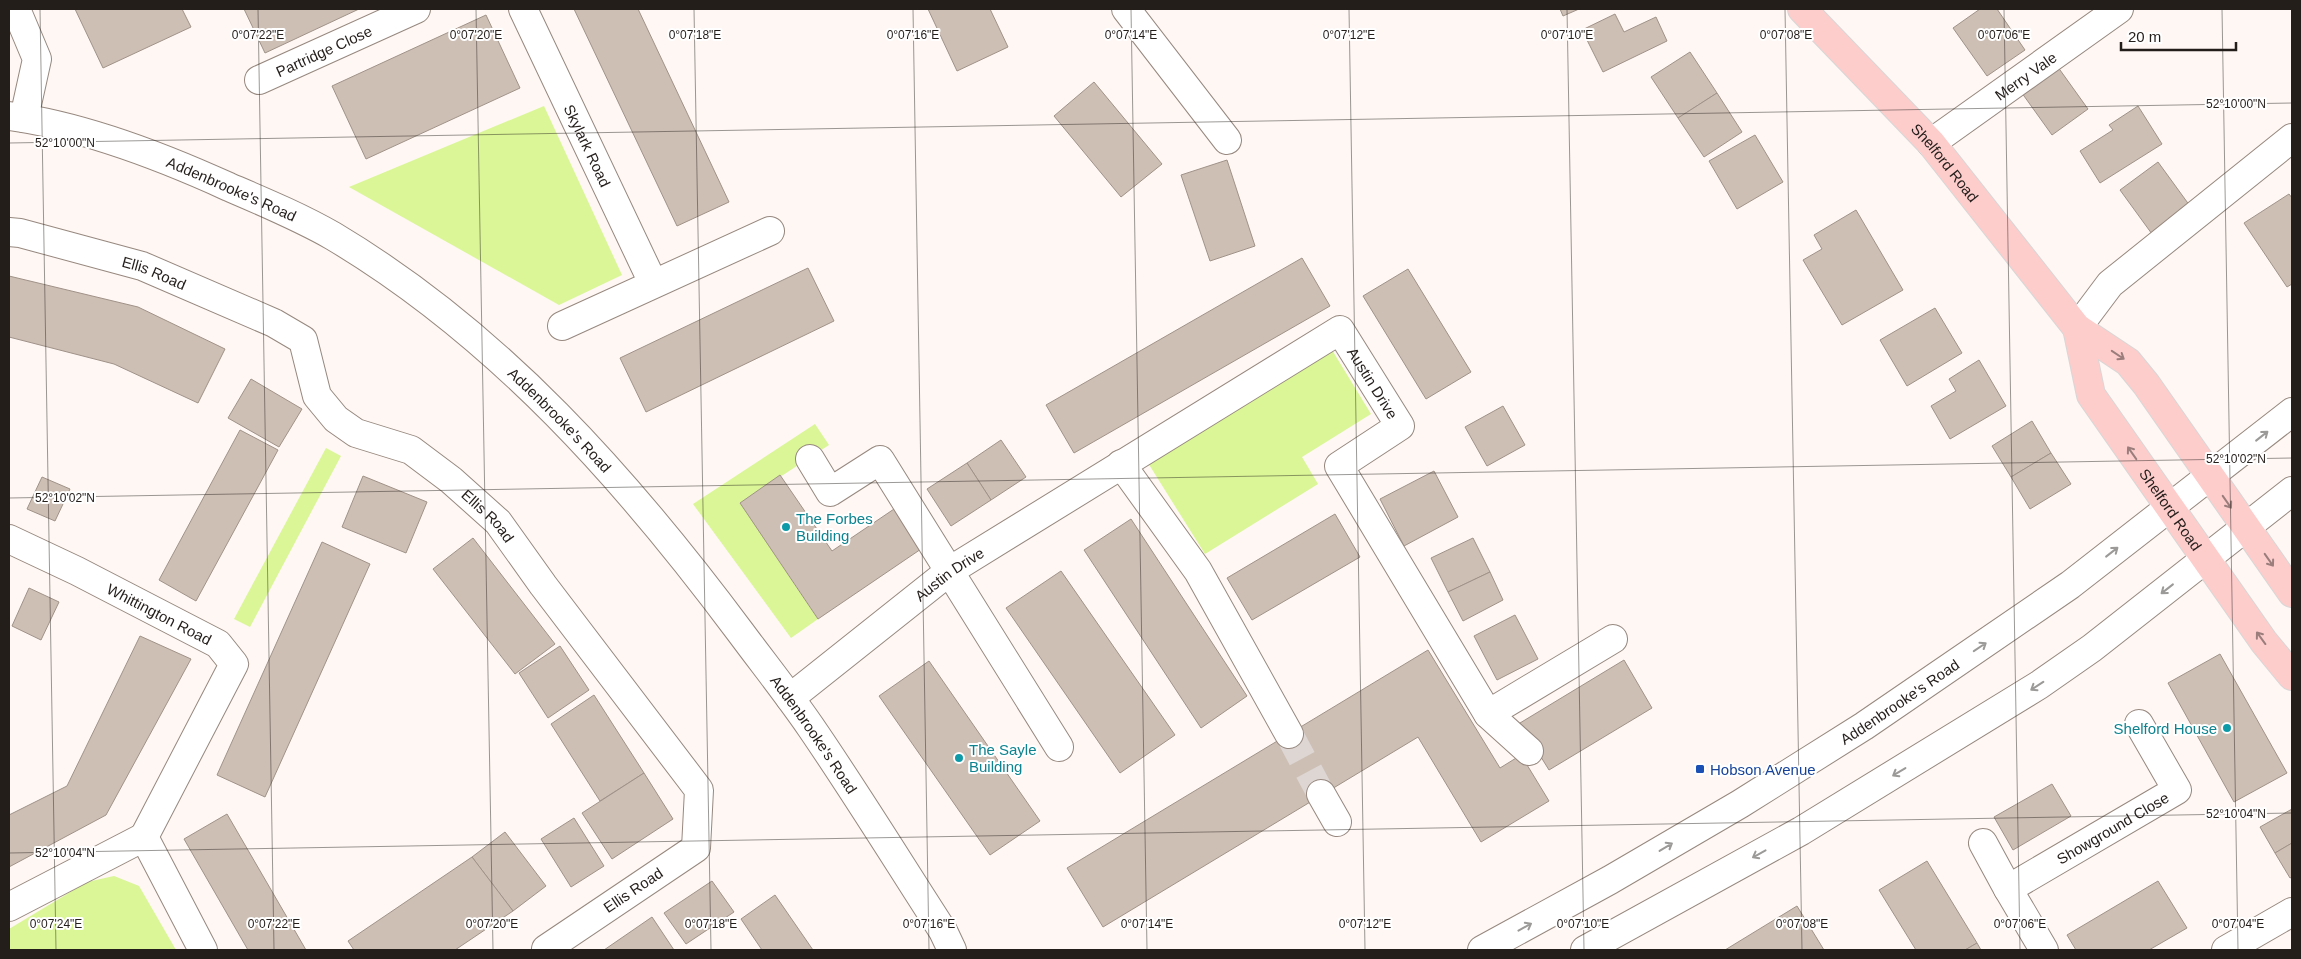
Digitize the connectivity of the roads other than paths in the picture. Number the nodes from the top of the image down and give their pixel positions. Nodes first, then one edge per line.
1 (16, 9) edge
2 (416, 9) edge
3 (522, 9) edge
4 (1126, 9) edge
5 (1802, 9) edge
6 (2119, 9) edge
7 (259, 80) dead end
8 (16, 117) edge
9 (2292, 138) edge
10 (1227, 140) dead end
11 (1931, 143) junction
12 (770, 230) dead end
13 (9, 232) edge
14 (653, 283) junction
15 (562, 326) dead end
16 (2077, 328) junction
17 (2292, 412) edge
18 (810, 459) dead end
19 (1121, 464) junction
20 (2210, 476) junction
21 (2292, 491) edge
22 (2170, 508) junction
23 (2245, 527) junction
24 (9, 538) edge
25 (2206, 559) junction
26 (951, 570) junction
27 (2292, 593) edge
28 (1613, 639) dead end
29 (2292, 676) edge
30 (790, 698) junction
31 (1488, 714) junction
32 (2139, 724) dead end
33 (1289, 734) tunnel mouth
34 (1060, 747) dead end
35 (1529, 751) dead end
36 (1322, 794) tunnel mouth
37 (1337, 822) dead end
38 (144, 837) junction
39 (1983, 843) dead end
40 (2008, 889) junction
41 (9, 907) edge
42 (2292, 912) edge
43 (948, 941) edge
44 (203, 950) edge
45 (545, 950) edge
46 (968, 950) edge
47 (1482, 950) edge
48 (1585, 950) edge
49 (2044, 950) edge
50 (2226, 950) edge

1 - 8 street
2 - 7 street, Partridge Close
3 - 14 street, Skylark Road
4 - 10 street
5 - 11 main road, Shelford Road
6 - 11 street, Merry Vale
8 - 30 street, Addenbrooke's Road
9 - 16 street
11 - 16 main road, Shelford Road
12 - 14 street
13 - 45 street, Ellis Road
14 - 15 street
16 -> 20 main road, Shelford Road
22 -> 16 main road, Shelford Road
20 -> 17 street, Addenbrooke's Road
18 - 26 street
19 - 26 street, Austin Drive
19 - 31 street, Austin Drive
19 - 33 street
20 - 22 street, Addenbrooke's Road
20 -> 23 main road, Shelford Road
21 - 23 street
22 - 25 main road, Shelford Road
47 -> 22 street, Addenbrooke's Road
23 - 25 street
23 -> 27 main road, Shelford Road
24 - 38 street, Whittington Road
29 -> 25 main road, Shelford Road
25 -> 48 street
26 - 30 street, Austin Drive
26 - 34 street
28 - 31 street
30 - 43 street, Addenbrooke's Road
31 - 35 street, Austin Drive
32 - 40 street, Showground Close
36 - 37 street
38 - 41 street
38 - 44 street
39 - 40 street
40 - 49 street
42 - 50 street
43 - 46 street, Addenbrooke's Road

